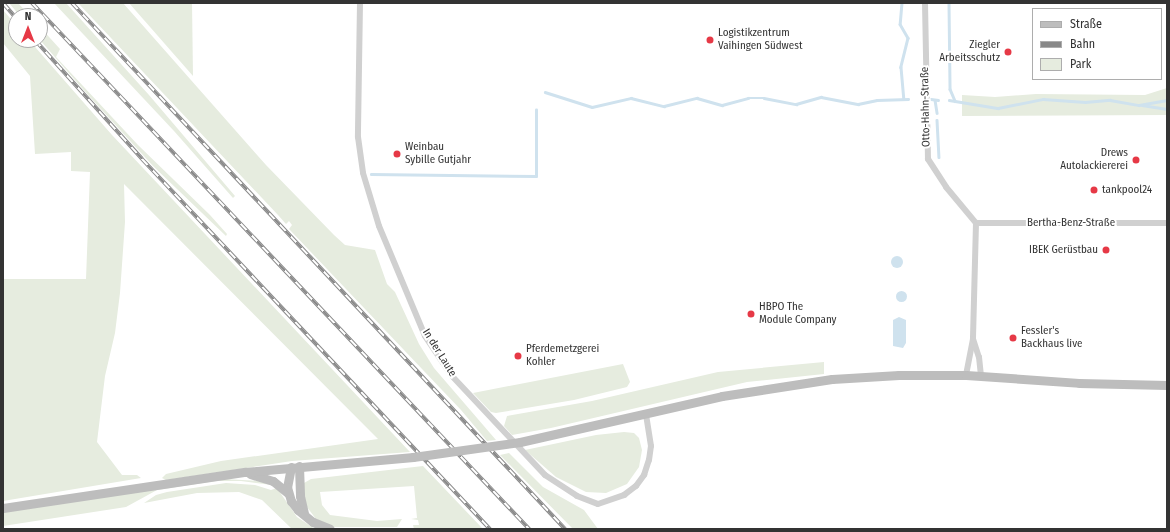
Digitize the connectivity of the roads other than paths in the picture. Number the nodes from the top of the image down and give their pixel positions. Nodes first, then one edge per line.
1 (360, 3) edge
2 (925, 3) edge
3 (976, 223) junction
4 (1167, 223) edge
5 (973, 339) junction
6 (966, 375) junction
7 (981, 376) junction
8 (1167, 385) edge
9 (646, 414) junction
10 (295, 467) junction
11 (245, 472) junction
12 (288, 493) junction
13 (3, 508) edge
14 (304, 514) junction
15 (330, 529) edge

1 - 9 street, In der Laute
2 - 3 street, Otto-Hahn-Straße
3 - 4 street, Bertha-Benz-Straße
3 - 5 street
5 - 6 street
5 - 7 street
6 - 7 street
6 - 9 street
7 - 8 street
9 - 10 street, bridge
10 - 11 street
10 - 12 street
10 - 14 street
11 - 12 street
11 - 13 street
12 - 14 street
14 - 15 street

